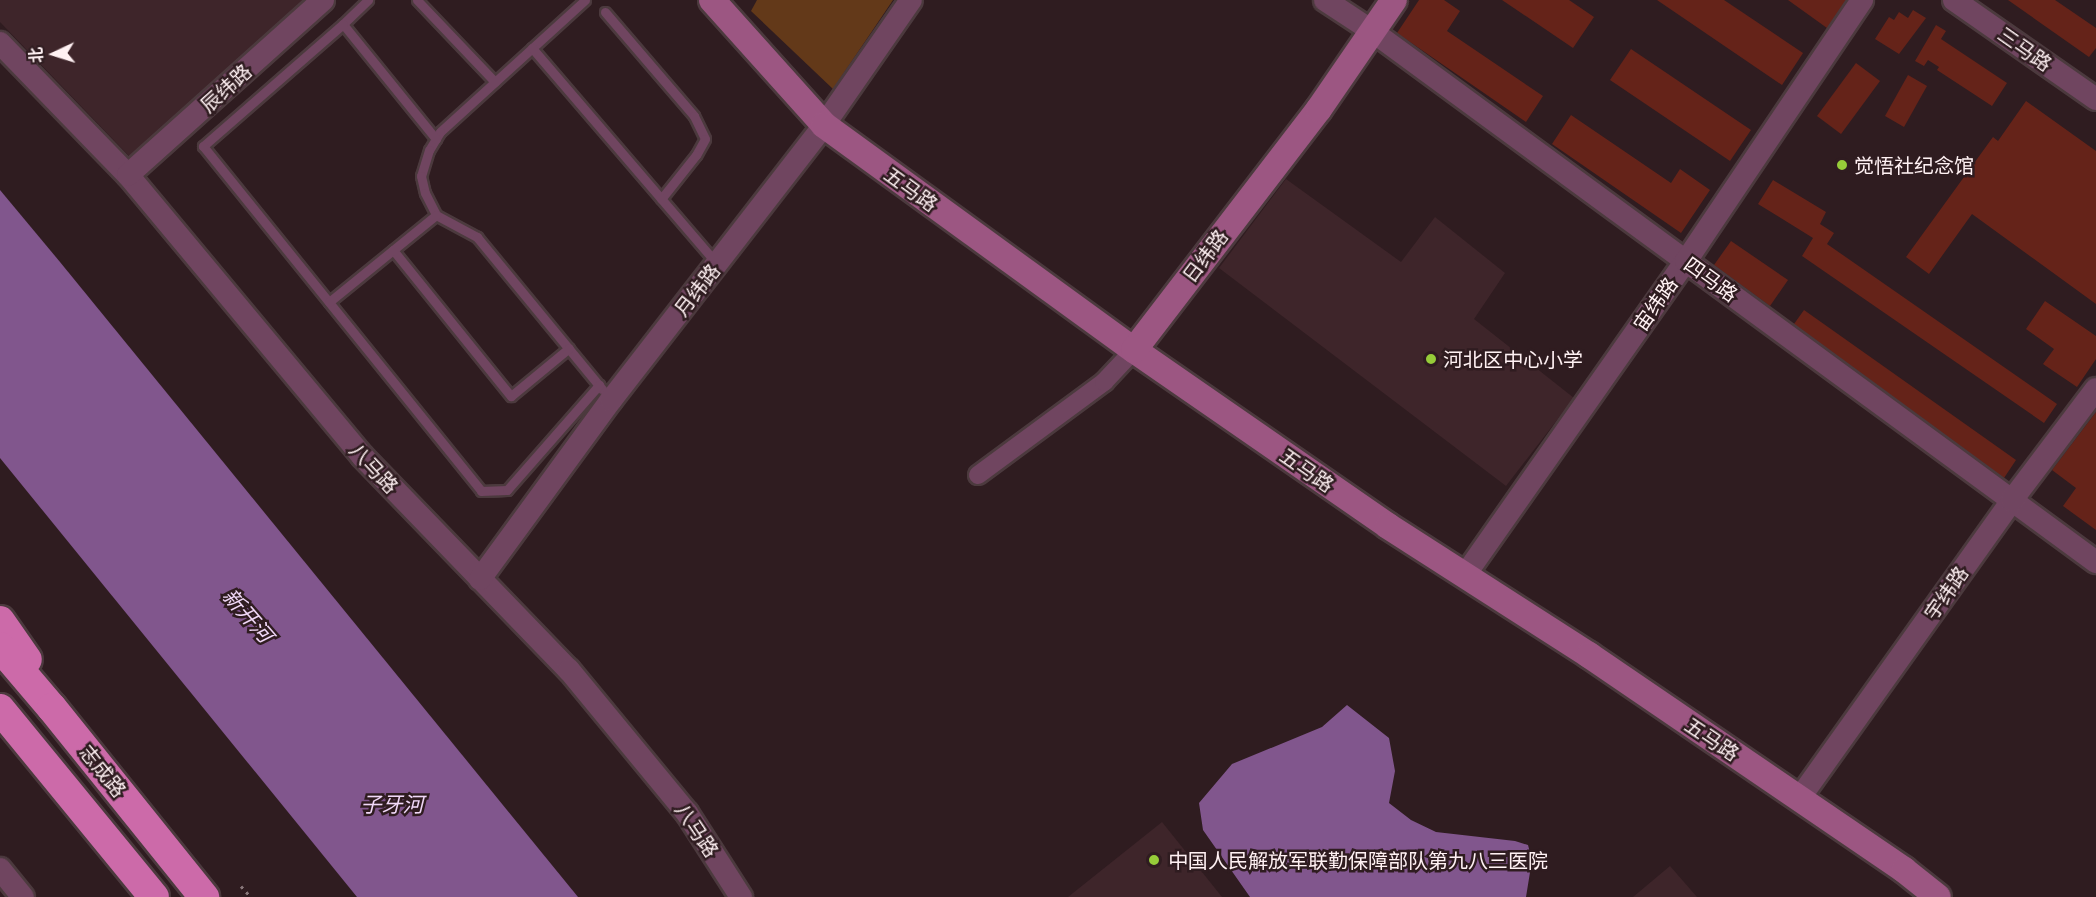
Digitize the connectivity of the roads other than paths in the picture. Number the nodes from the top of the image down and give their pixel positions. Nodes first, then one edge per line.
1 (323, 0) edge
2 (368, 0) edge
3 (417, 0) edge
4 (585, 0) edge
5 (712, 0) edge
6 (911, 0) edge
7 (1325, 0) edge
8 (1394, 0) edge
9 (1862, 0) edge
10 (1954, 0) edge
11 (605, 12) dead end
12 (342, 24) junction
13 (1372, 31) junction
14 (0, 43) edge
15 (532, 48) junction
16 (495, 82) junction
17 (2096, 99) edge
18 (824, 125) junction
19 (436, 139) junction
20 (128, 175) junction
21 (661, 199) junction
22 (436, 215) junction
23 (393, 250) junction
24 (1686, 261) junction
25 (717, 264) junction
26 (329, 303) junction
27 (569, 348) junction
28 (1134, 350) junction
29 (2096, 389) edge
30 (605, 393) junction
31 (978, 475) dead end
32 (2012, 500) junction
33 (2096, 562) edge
34 (1465, 575) junction
35 (480, 579) junction
36 (0, 621) edge
37 (0, 647) edge
38 (52, 708) junction
39 (0, 709) edge
40 (0, 716) edge
41 (26, 740) junction
42 (1799, 799) junction
43 (0, 869) edge
44 (23, 897) edge
45 (154, 897) edge
46 (204, 897) edge
47 (741, 897) edge
48 (1938, 897) edge

1 - 20 street, 辰纬路
2 - 12 lane
3 - 16 lane
4 - 15 lane
5 - 18 main road, 五马路
6 - 18 street, 月纬路
7 - 13 street, 四马路
8 - 13 main road, 日纬路
9 - 24 street, 宙纬路
10 - 17 street, 三马路
11 - 21 lane
12 - 19 lane
12 - 26 lane
13 - 24 street, 四马路
13 - 28 main road, 日纬路
14 - 20 street, 八马路
15 - 16 lane
15 - 21 lane
16 - 19 lane
18 - 25 street, 月纬路
18 - 28 main road, 五马路
19 - 22 lane
20 - 35 street, 八马路
21 - 25 lane
22 - 23 lane
22 - 27 lane
23 - 26 lane
23 - 27 lane
24 - 32 street, 四马路
24 - 34 street, 宙纬路
25 - 30 street, 月纬路
26 - 30 lane
27 - 30 lane
28 - 31 street, 日纬路
28 - 34 main road, 五马路
29 - 32 street, 宇纬路
30 - 35 street, 月纬路
32 - 33 street, 四马路
32 - 42 street, 宇纬路
34 - 42 main road, 五马路
35 - 47 street, 八马路
36 - 38 highway
37 - 38 highway, 志成路
38 - 46 highway, 志成路
39 - 41 highway, 志成路
40 - 41 highway
41 - 45 highway, 志成路
42 - 48 main road, 五马路
43 - 44 street

